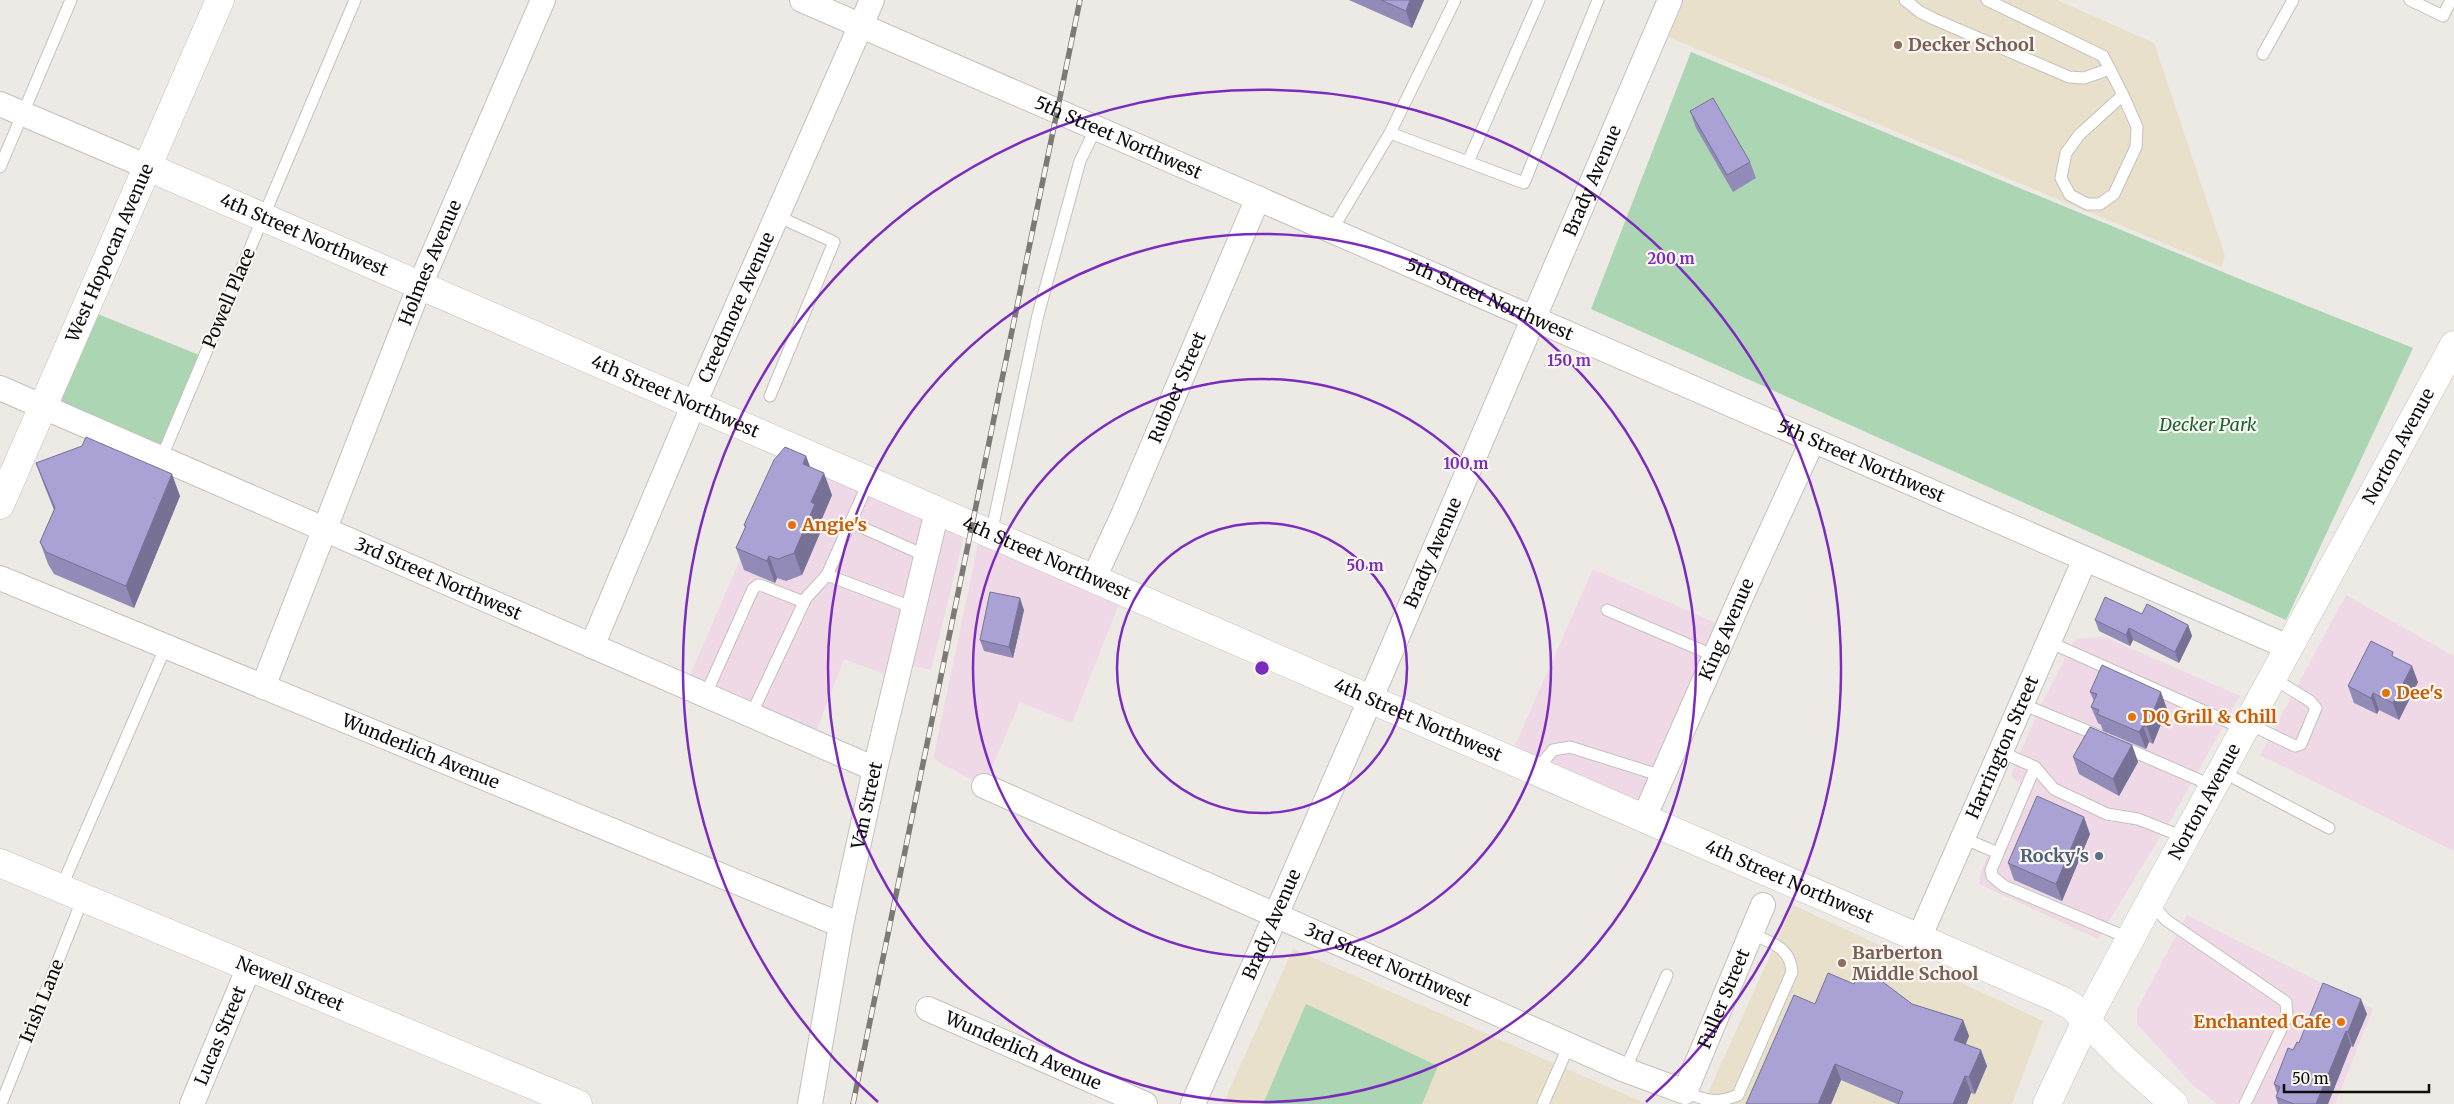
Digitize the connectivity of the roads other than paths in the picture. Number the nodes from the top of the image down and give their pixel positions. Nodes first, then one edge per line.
1 (71, 0) edge
2 (220, 0) edge
3 (355, 0) edge
4 (543, 0) edge
5 (802, 0) edge
6 (872, 0) edge
7 (1455, 0) edge
8 (1539, 0) edge
9 (1598, 0) edge
10 (1670, 0) edge
11 (1904, 0) edge
12 (1987, 0) edge
13 (2293, 0) edge
14 (2410, 0) edge
15 (2451, 0) edge
16 (861, 26) junction
17 (2264, 54) dead end
18 (2110, 69) junction
19 (2123, 95) junction
20 (0, 104) edge
21 (24, 115) junction
22 (1096, 128) junction
23 (1390, 133) junction
24 (1468, 162) junction
25 (0, 167) edge
26 (148, 167) junction
27 (1258, 198) junction
28 (777, 216) junction
29 (264, 218) junction
30 (1332, 230) junction
31 (420, 285) junction
32 (1533, 318) junction
33 (2454, 345) edge
34 (0, 388) edge
35 (770, 396) dead end
36 (694, 404) junction
37 (42, 405) junction
38 (1813, 440) junction
39 (162, 458) junction
40 (869, 481) junction
41 (0, 505) edge
42 (937, 511) junction
43 (850, 522) junction
44 (324, 528) junction
45 (991, 534) junction
46 (926, 556) junction
47 (2085, 559) junction
48 (827, 575) junction
49 (0, 578) edge
50 (1094, 578) junction
51 (804, 602) junction
52 (914, 608) junction
53 (1607, 610) dead end
54 (2049, 642) junction
55 (166, 646) junction
56 (592, 646) junction
57 (2288, 647) junction
58 (1715, 656) junction
59 (2271, 677) junction
60 (263, 687) junction
61 (705, 696) junction
62 (1371, 698) junction
63 (2022, 704) junction
64 (751, 715) junction
65 (2245, 726) junction
66 (2001, 752) junction
67 (2035, 768) junction
68 (875, 769) junction
69 (1538, 772) junction
70 (1662, 776) junction
71 (2217, 778) junction
72 (984, 786) dead end
73 (1644, 818) junction
74 (2329, 828) dead end
75 (1963, 838) junction
76 (2186, 838) junction
77 (1998, 854) junction
78 (0, 863) edge
79 (72, 893) junction
80 (2150, 902) junction
81 (1763, 906) dead end
82 (1276, 915) junction
83 (840, 925) junction
84 (1751, 933) junction
85 (1919, 938) junction
86 (2131, 939) junction
87 (249, 967) junction
88 (1667, 975) dead end
89 (928, 1009) dead end
90 (2086, 1021) junction
91 (1569, 1045) junction
92 (1625, 1070) junction
93 (1684, 1092) junction
94 (1, 1104) edge
95 (192, 1104) edge
96 (578, 1104) edge
97 (810, 1104) edge
98 (1145, 1104) edge
99 (1193, 1104) edge
100 (1544, 1104) edge
101 (2047, 1104) edge
102 (2174, 1104) edge
103 (2244, 1104) edge

1 - 21 lane
2 - 26 street, West Hopocan Avenue
3 - 29 lane, Powell Place
4 - 31 street, Holmes Avenue
5 - 16 street, 5th Street Northwest
6 - 16 street, Creedmore Avenue
7 - 23 lane
8 - 24 lane
9 - 24 lane
10 - 32 street, Brady Avenue
11 - 18 lane
12 - 18 lane
13 - 17 lane
14 - 15 lane
16 - 22 street, 5th Street Northwest
16 - 28 street, Creedmore Avenue
18 - 19 lane
19 - 19 lane
20 - 21 street, 4th Street Northwest
21 - 25 lane
21 - 26 street, 4th Street Northwest
22 - 27 street, 5th Street Northwest
22 - 45 lane
23 - 24 lane
23 - 30 lane
26 - 29 street, 4th Street Northwest
26 - 37 street, West Hopocan Avenue
27 - 30 street, 5th Street Northwest
27 - 50 street, Rubber Street
28 - 35 lane
28 - 36 street, Creedmore Avenue
29 - 31 street, 4th Street Northwest
29 - 39 lane, Powell Place
30 - 32 street, 5th Street Northwest
31 - 36 street, 4th Street Northwest
31 - 44 street, Holmes Avenue
32 - 38 street, 5th Street Northwest
32 - 62 street, Brady Avenue
33 - 57 street, Norton Avenue
34 - 37 street, 3rd Street Northwest
36 - 40 street, 4th Street Northwest
36 - 56 street, Creedmore Avenue
37 - 39 street, 3rd Street Northwest
37 - 41 street, West Hopocan Avenue
38 - 47 street, 5th Street Northwest
38 - 58 street, King Avenue
39 - 44 street, 3rd Street Northwest
40 - 42 street, 4th Street Northwest
40 - 43 lane
42 - 45 street, 4th Street Northwest
42 - 46 street, Van Street
43 - 46 lane
43 - 48 lane
44 - 56 street, 3rd Street Northwest
44 - 60 street, Holmes Avenue
45 - 50 street, 4th Street Northwest
46 - 52 street, Van Street
47 - 54 street, Harrington Street
47 - 57 street, 5th Street Northwest
48 - 51 lane
48 - 52 lane
49 - 55 street, Wunderlich Avenue
50 - 62 street, 4th Street Northwest
51 - 61 lane
51 - 64 lane
52 - 68 street, Van Street
53 - 58 lane
54 - 63 street, Harrington Street
54 - 65 lane
55 - 60 street, Wunderlich Avenue
55 - 79 lane, Irish Lane
56 - 61 street, 3rd Street Northwest
57 - 59 street, Norton Avenue
58 - 70 street, King Avenue
59 - 65 street, Norton Avenue
59 - 65 lane
60 - 83 street, Wunderlich Avenue
61 - 64 street, 3rd Street Northwest
62 - 69 street, 4th Street Northwest
62 - 82 street, Brady Avenue
63 - 66 street, Harrington Street
63 - 71 lane
64 - 68 street, 3rd Street Northwest
65 - 71 street, Norton Avenue
66 - 67 lane
66 - 75 street, Harrington Street
67 - 76 lane
67 - 77 lane
68 - 83 street, Van Street
69 - 70 lane
69 - 73 street, 4th Street Northwest
70 - 73 street, King Avenue
71 - 74 lane
71 - 76 street, Norton Avenue
72 - 82 street, 3rd Street Northwest
73 - 85 street, 4th Street Northwest
75 - 77 lane
75 - 85 street, Harrington Street
76 - 80 street, Norton Avenue
77 - 86 lane
78 - 79 street, Newell Street
79 - 87 street, Newell Street
79 - 94 lane, Irish Lane
80 - 86 street, Norton Avenue
80 - 103 lane
81 - 84 street, Fuller Street
82 - 91 street, 3rd Street Northwest
82 - 99 street, Brady Avenue
83 - 97 street, Van Street
84 - 93 street, Fuller Street
84 - 93 lane
85 - 90 street, 4th Street Northwest
86 - 90 street, Norton Avenue
87 - 95 street, Lucas Street
87 - 96 street, Newell Street
88 - 92 lane
89 - 98 street, Wunderlich Avenue
90 - 101 street, Norton Avenue
90 - 102 street, 4th Street Northwest
91 - 92 street, 3rd Street Northwest
91 - 100 lane
92 - 93 street, 3rd Street Northwest

